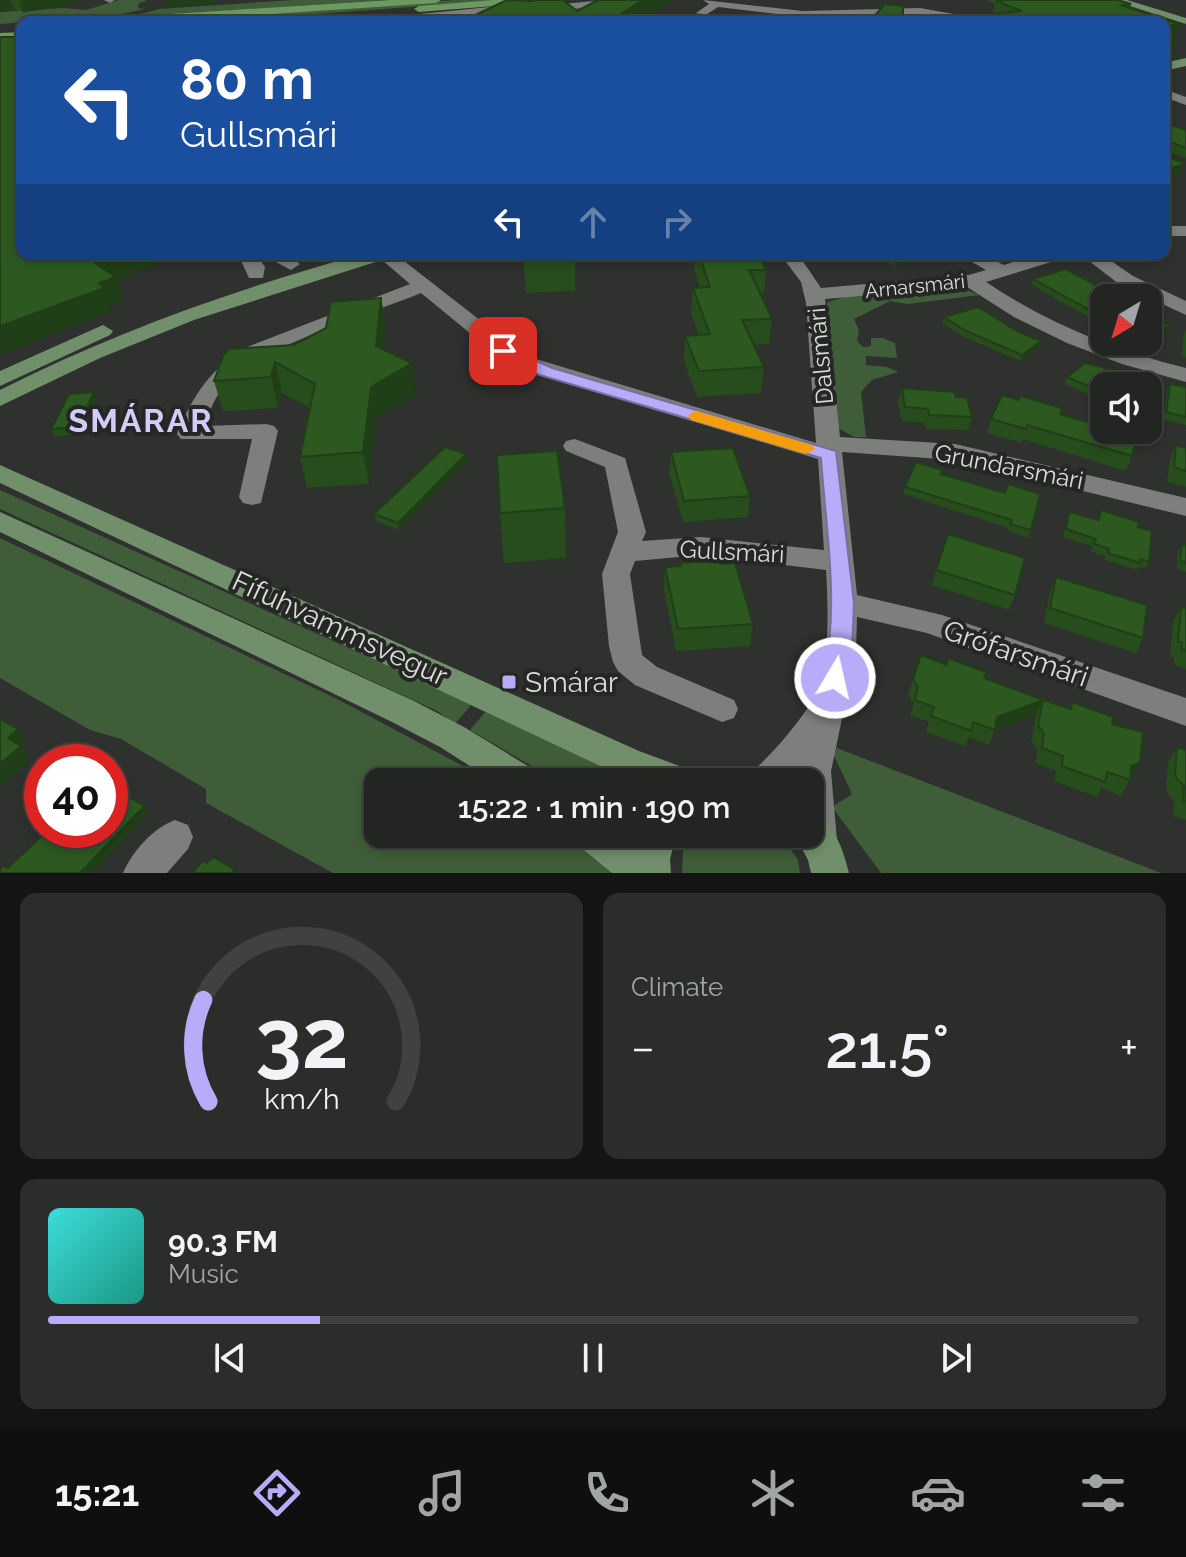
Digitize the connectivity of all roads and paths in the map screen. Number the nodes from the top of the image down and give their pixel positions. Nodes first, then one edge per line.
1 (436, 0) edge
2 (531, 0) edge
3 (590, 0) edge
4 (640, 0) edge
5 (1116, 0) edge
6 (1138, 0) edge
7 (712, 2) edge
8 (148, 8) dead end
9 (959, 14) edge
10 (1186, 14) edge
11 (128, 16) edge
12 (195, 16) edge
13 (306, 16) edge
14 (447, 16) edge
15 (499, 16) edge
16 (695, 16) edge
17 (799, 16) edge
18 (842, 16) edge
19 (1169, 16) edge
20 (251, 260) edge
21 (283, 260) edge
22 (306, 260) edge
23 (361, 260) edge
24 (390, 260) edge
25 (794, 260) edge
26 (979, 260) edge
27 (1038, 260) edge
28 (1098, 260) edge
29 (291, 264) junction
30 (1002, 271) junction
31 (256, 274) junction
32 (971, 281) junction
33 (423, 286) junction
34 (815, 294) junction
35 (1186, 309) edge
36 (312, 329) junction
37 (235, 363) junction
38 (1186, 375) edge
39 (0, 379) edge
40 (0, 399) edge
41 (575, 446) dead end
42 (829, 449) junction
43 (0, 473) edge
44 (252, 497) dead end
45 (1186, 507) edge
46 (0, 521) edge
47 (624, 552) junction
48 (839, 563) junction
49 (843, 603) junction
50 (829, 704) junction
51 (722, 709) dead end
52 (1186, 712) edge
53 (500, 768) edge
54 (643, 768) edge
55 (779, 768) edge
56 (175, 837) dead end
57 (610, 848) edge
58 (655, 848) edge
59 (826, 854) edge
60 (142, 873) edge
61 (641, 873) edge
62 (652, 873) edge

1 - 12 highway
2 - 13 highway
3 - 14 street
4 - 15 street
5 - 19 main road
6 - 10 main road
7 - 16 street
7 - 17 street
8 - 11 highway
9 - 18 street
20 - 31 street
21 - 29 street
22 - 29 main road
23 - 40 main road
24 - 33 street
25 - 34 street, Dalsmári
26 - 30 street
27 - 30 street, Arnarsmári
28 - 35 street
29 - 31 main road
30 - 32 street, Arnarsmári
31 - 39 main road
32 - 34 street, Arnarsmári
32 - 38 street
33 - 36 street
33 - 42 street
34 - 42 street, Dalsmári
36 - 37 street
36 - 37 street
37 - 44 street
41 - 47 street
42 - 45 street, Grundarsmári
42 - 48 street, Dalsmári
43 - 54 main road, Fífuhvammsvegur
46 - 53 main road, Fífuhvammsvegur
47 - 48 street, Gullsmári
47 - 51 street
48 - 49 street, Dalsmári
49 - 50 street, Dalsmári
49 - 52 street, Grófarsmári
50 - 55 street, Dalsmári
50 - 59 street, Dalsmári
56 - 60 street
57 - 61 main road
58 - 62 main road

